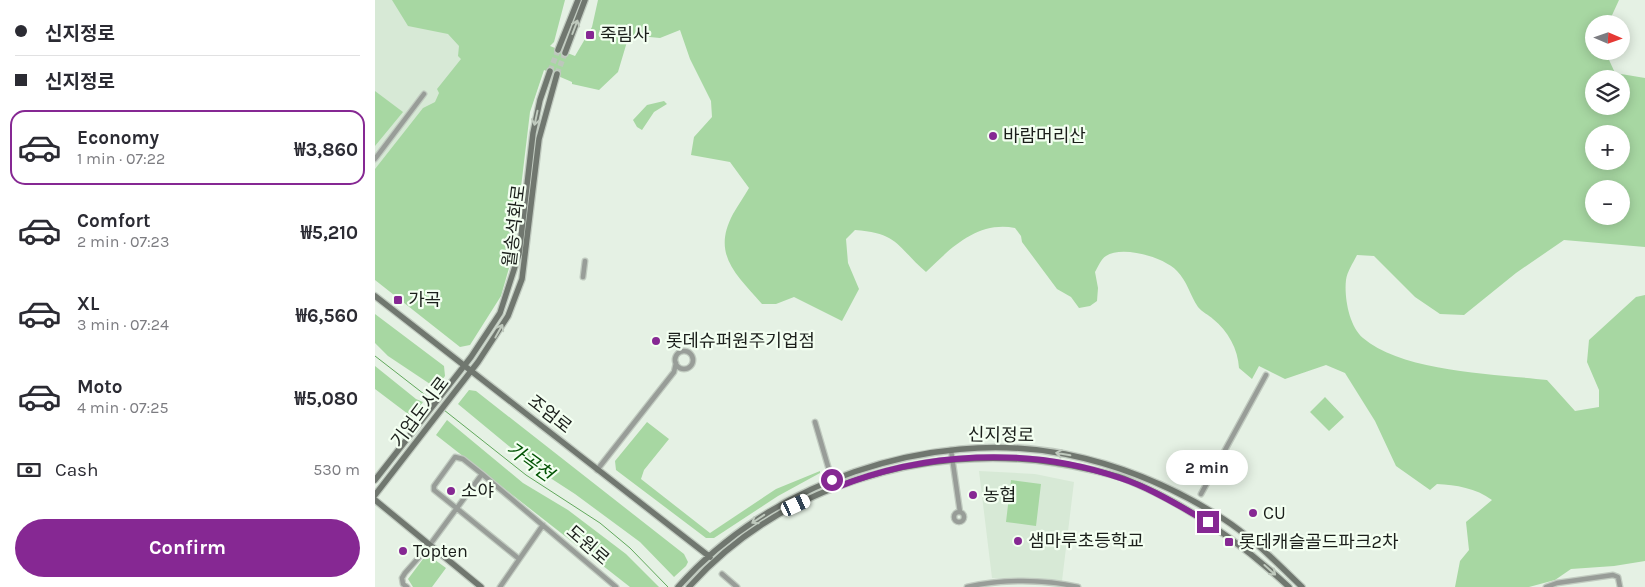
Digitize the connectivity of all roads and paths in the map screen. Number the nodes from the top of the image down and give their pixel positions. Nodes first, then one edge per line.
1 (572, 0) edge
2 (578, 0) edge
3 (585, 0) edge
4 (572, 13) junction
5 (558, 50) tunnel mouth
6 (565, 53) tunnel mouth
7 (550, 71) tunnel mouth
8 (557, 74) tunnel mouth
9 (424, 94) dead end
10 (375, 159) edge
11 (519, 254) junction
12 (527, 254) junction
13 (585, 261) dead end
14 (583, 277) dead end
15 (375, 296) edge
16 (676, 363) junction
17 (464, 366) junction
18 (683, 368) junction
19 (471, 371) junction
20 (674, 372) junction
21 (1266, 375) dead end
22 (815, 422) dead end
23 (951, 450) junction
24 (951, 460) junction
25 (597, 470) junction
26 (482, 474) junction
27 (375, 480) edge
28 (832, 480) junction
29 (835, 488) junction
30 (1201, 494) dead end
31 (375, 495) edge
32 (375, 500) edge
33 (456, 508) junction
34 (960, 512) dead end
35 (543, 525) junction
36 (429, 546) junction
37 (708, 554) junction
38 (518, 558) junction
39 (714, 560) junction
40 (722, 574) dead end
41 (407, 587) edge
42 (481, 587) edge
43 (500, 587) edge
44 (615, 587) edge
45 (678, 587) edge
46 (689, 587) edge
47 (737, 587) edge
48 (967, 587) edge
49 (1078, 587) edge
50 (1289, 587) edge
51 (1302, 587) edge
52 (1546, 587) edge
53 (1620, 587) edge

1 - 4 street
2 - 4 street
6 -> 3 street
4 - 5 street
7 -> 11 street, 월송석화로
8 - 12 street, 월송석화로
9 - 10 street
11 - 12 street
11 - 17 street, 월송석화로
19 -> 12 street, 월송석화로
13 - 14 street
15 - 17 street, 조엄로
16 - 18 street
16 - 18 street
16 - 20 street
17 - 19 street, 조엄로
17 - 27 street, 기업도시로
18 - 20 street
19 - 25 street, 조엄로
19 - 31 street, 기업도시로
20 - 25 street
21 - 30 street
22 - 28 street
23 - 24 street
23 - 28 street, 신지정로
51 -> 23 street, 신지정로
24 - 29 street, 신지정로
24 - 34 street
24 -> 50 street, 신지정로
25 - 37 street, 조엄로
26 - 33 street
26 - 33 street, 도원로
26 - 35 street, 도원로
28 - 29 street
28 -> 37 street, 신지정로
29 - 39 street, 신지정로
32 - 36 street
33 - 36 street
33 - 38 street, 도원로
35 - 38 street, 도원로
35 - 44 street, 도원로
36 - 41 street
36 - 42 street
37 - 39 street, 조엄로
37 - 45 street, 신지정로
38 - 43 street, 도원로
39 - 46 street, 신지정로
40 - 47 street
48 - 49 street
52 - 53 street

